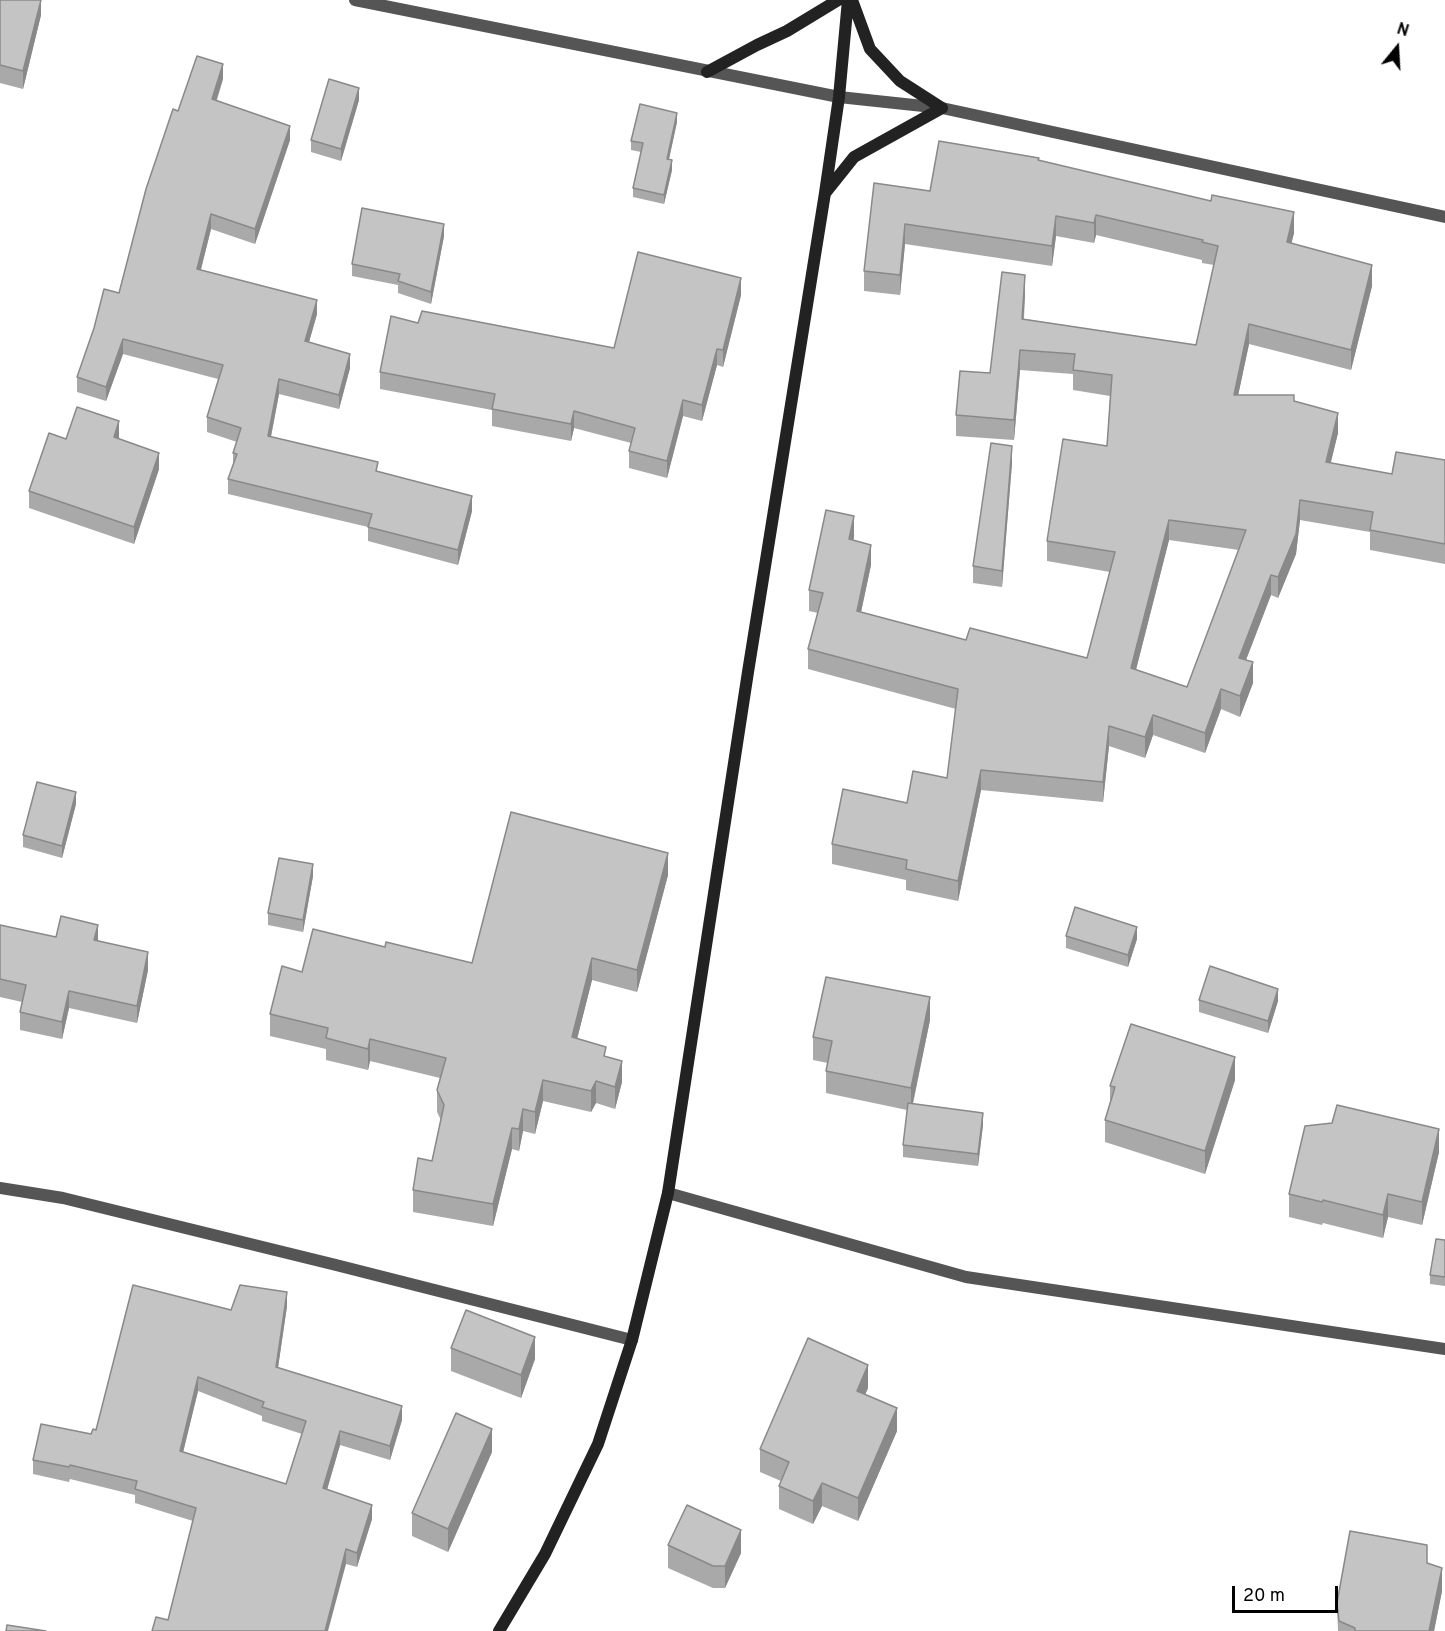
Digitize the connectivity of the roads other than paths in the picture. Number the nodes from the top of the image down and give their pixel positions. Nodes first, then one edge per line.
1 (355, 0) edge
2 (838, 0) edge
3 (850, 0) edge
4 (707, 72) junction
5 (839, 97) junction
6 (942, 108) junction
7 (825, 194) junction
8 (1445, 217) edge
9 (0, 1188) edge
10 (668, 1193) junction
11 (632, 1340) junction
12 (1445, 1350) edge
13 (499, 1631) edge

1 - 4 street
2 - 4 main road
3 - 5 main road
3 - 6 main road
4 - 5 street
5 - 6 street
5 - 7 main road
6 - 7 main road
6 - 8 street
7 - 10 main road
9 - 11 street
10 - 11 main road
10 - 12 street
11 - 13 main road

